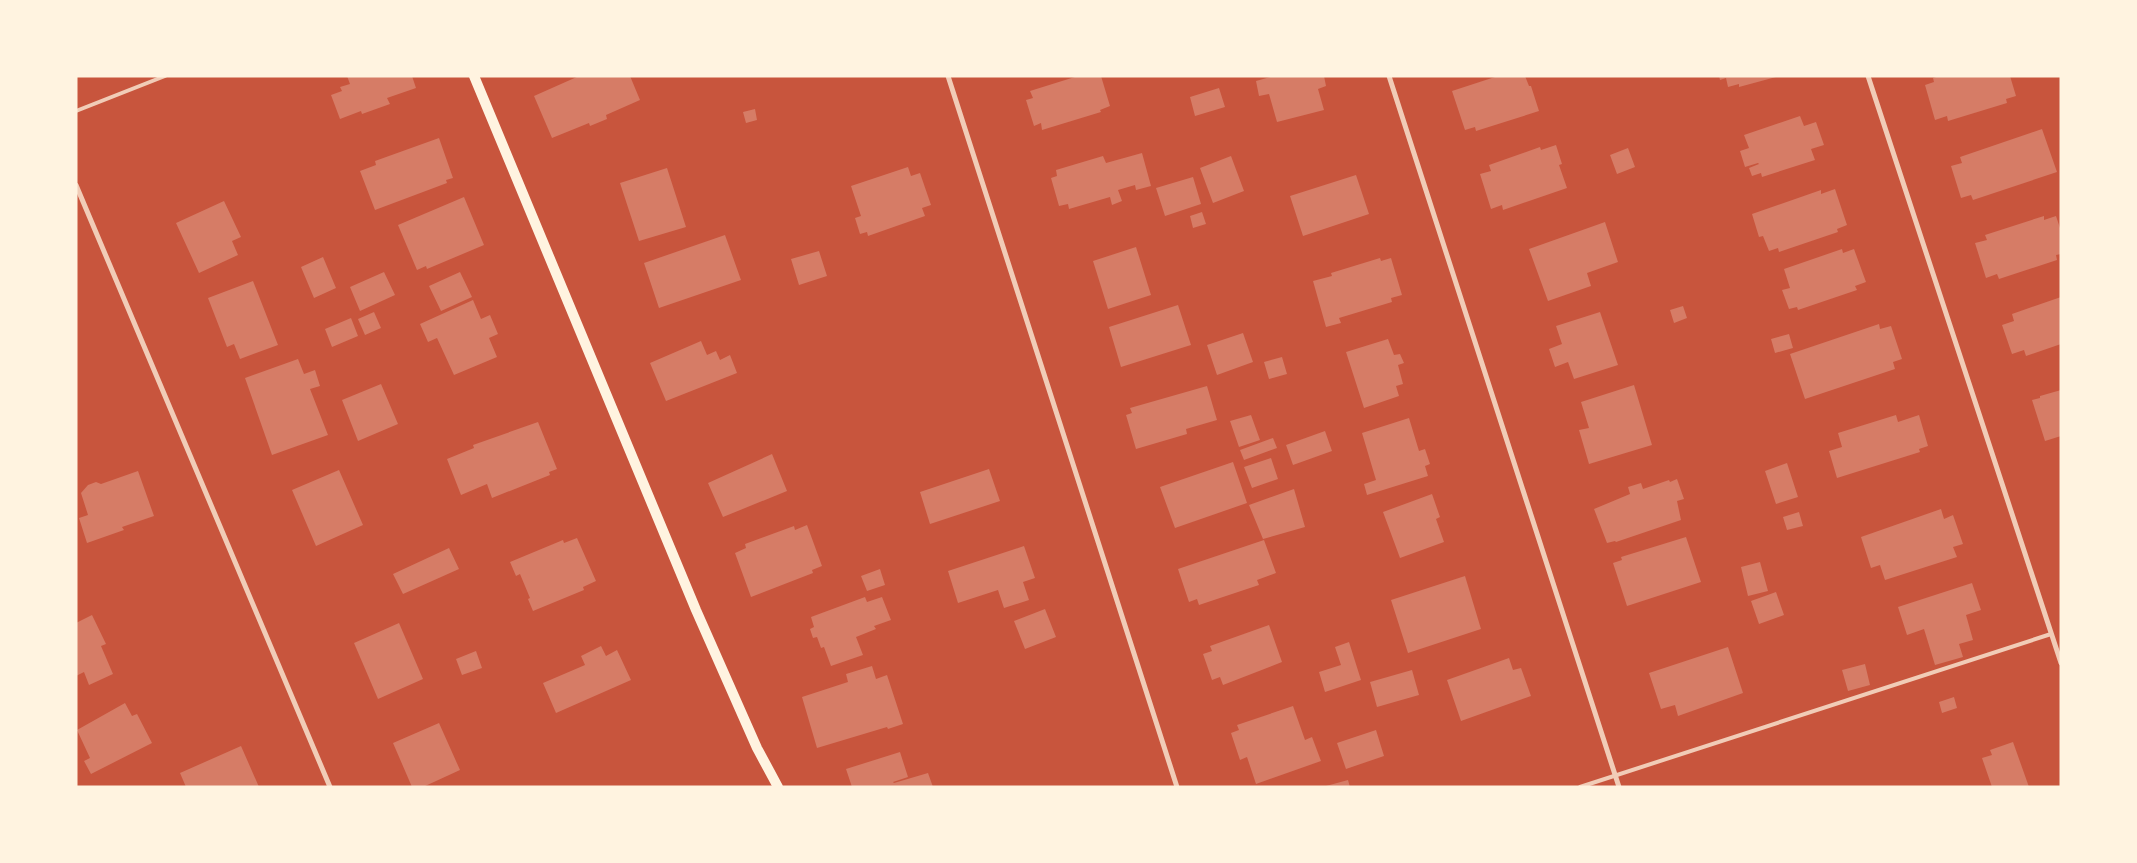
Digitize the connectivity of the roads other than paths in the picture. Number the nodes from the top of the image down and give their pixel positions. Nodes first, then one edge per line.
1 (165, 76) edge
2 (474, 76) edge
3 (948, 76) edge
4 (1389, 76) edge
5 (1868, 76) edge
6 (76, 111) edge
7 (76, 185) edge
8 (2051, 634) junction
9 (2061, 663) edge
10 (1615, 775) junction
11 (330, 787) edge
12 (778, 787) edge
13 (1176, 787) edge
14 (1580, 787) edge
15 (1619, 787) edge

1 - 6 lane
2 - 12 main road
3 - 13 street
4 - 10 street
5 - 8 street
7 - 11 street
8 - 9 street
8 - 10 lane
10 - 14 lane
10 - 15 street

